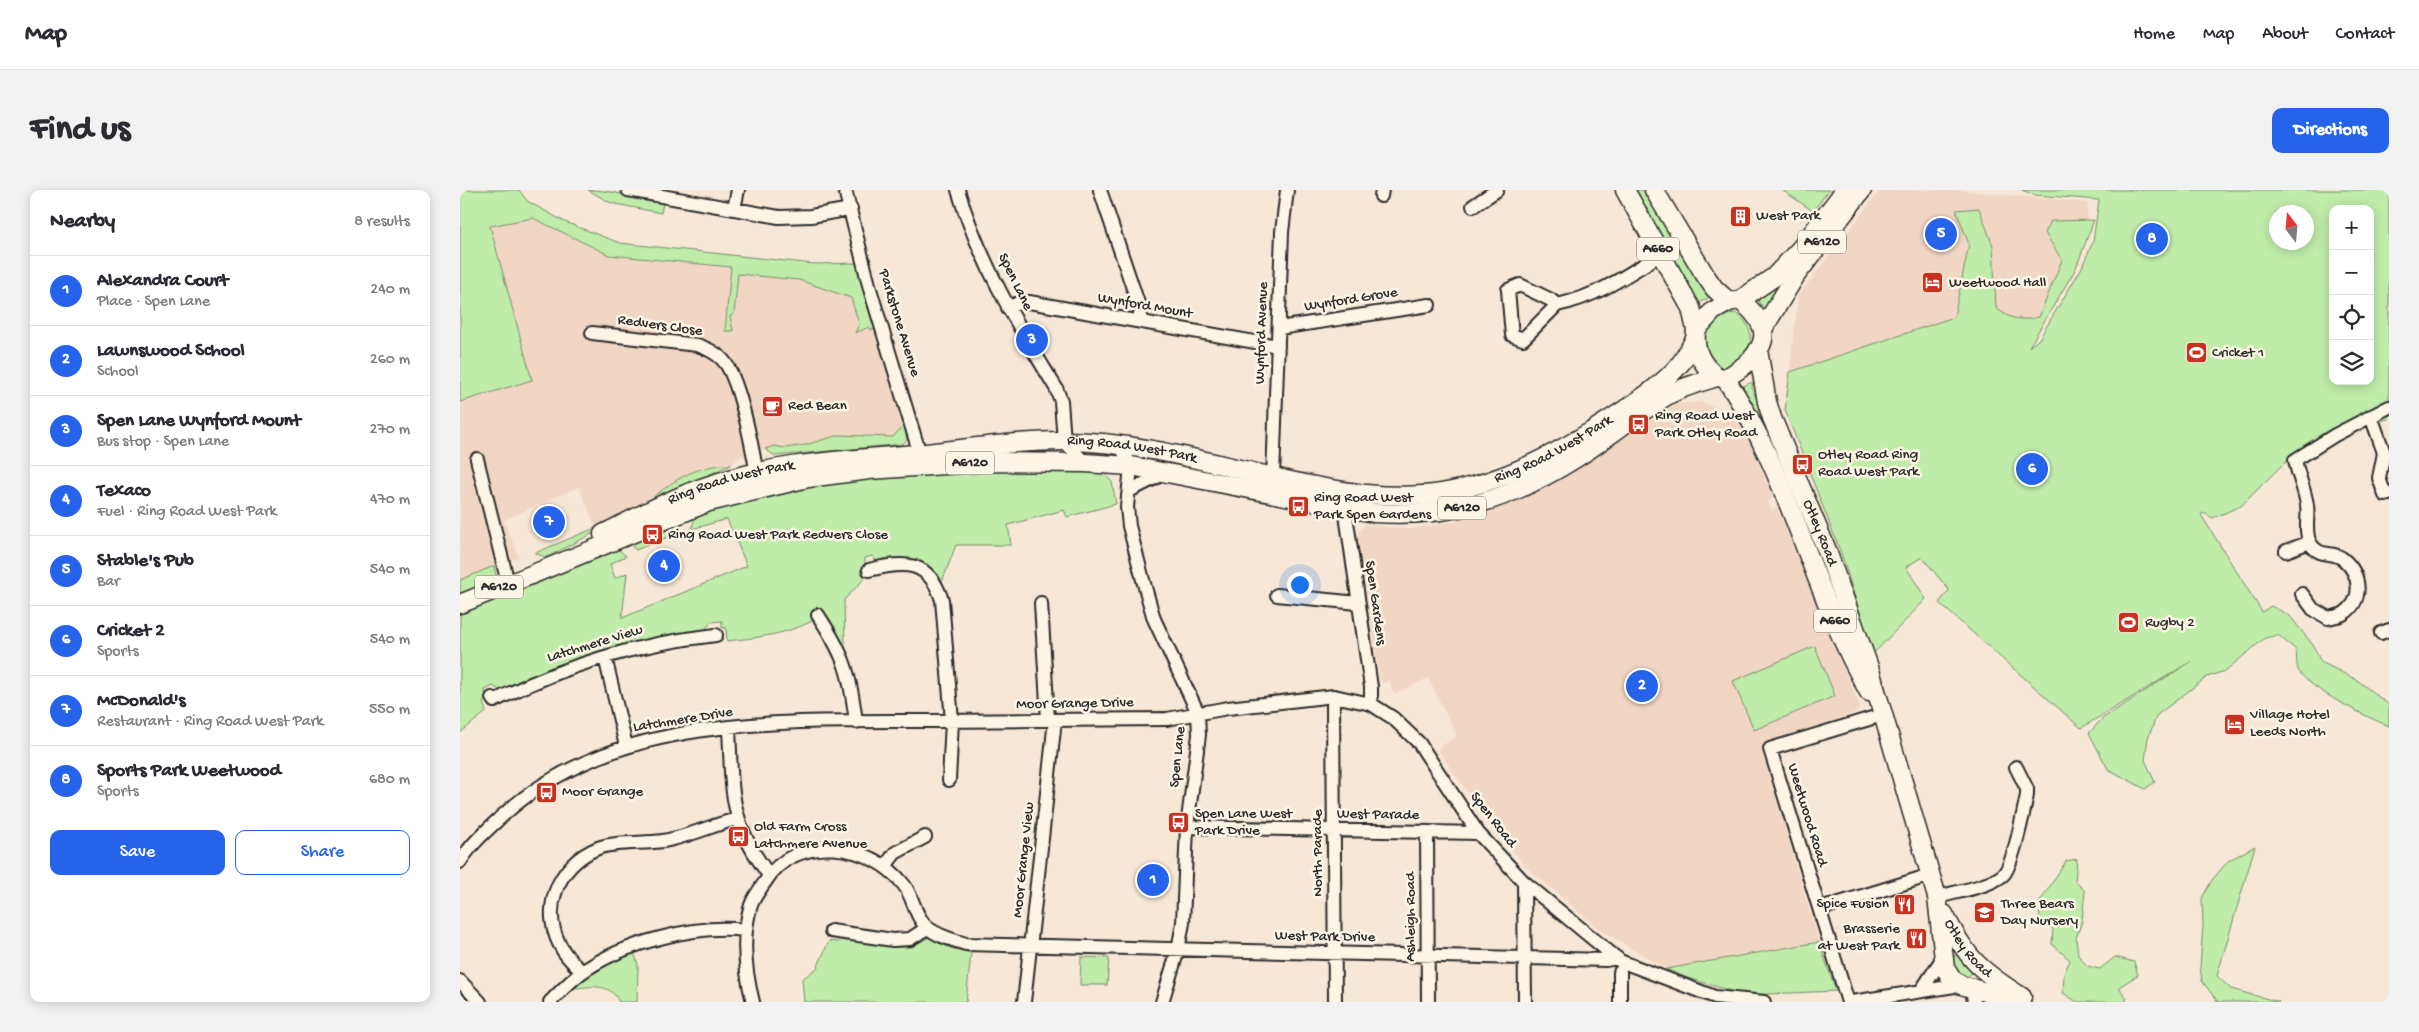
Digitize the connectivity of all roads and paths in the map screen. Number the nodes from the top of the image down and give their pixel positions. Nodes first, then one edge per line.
1 (628, 190) edge
2 (738, 190) edge
3 (845, 190) edge
4 (958, 190) edge
5 (1100, 190) edge
6 (1287, 190) edge
7 (1496, 190) edge
8 (1625, 190) edge
9 (1654, 190) edge
10 (1845, 190) edge
11 (1862, 190) edge
12 (1473, 206) dead end
13 (734, 209) junction
14 (851, 209) junction
15 (1661, 254) junction
16 (1735, 301) junction
17 (1429, 305) dead end
18 (1557, 305) junction
19 (1008, 308) junction
20 (1141, 322) junction
21 (1279, 328) junction
22 (1763, 329) junction
23 (592, 333) dead end
24 (1695, 335) junction
25 (1278, 346) junction
26 (1758, 350) junction
27 (1721, 378) junction
28 (2389, 407) edge
29 (2371, 416) junction
30 (1064, 441) junction
31 (1120, 445) junction
32 (1152, 450) junction
33 (477, 459) dead end
34 (921, 459) junction
35 (1040, 462) junction
36 (1085, 463) junction
37 (1131, 466) junction
38 (1165, 473) junction
39 (1273, 477) junction
40 (758, 480) junction
41 (1129, 492) junction
42 (2389, 494) edge
43 (1345, 508) junction
44 (2310, 542) junction
45 (2286, 551) dead end
46 (869, 570) dead end
47 (508, 583) junction
48 (2302, 594) dead end
49 (1276, 595) dead end
50 (1041, 603) dead end
51 (1358, 603) junction
52 (460, 604) edge
53 (818, 615) dead end
54 (716, 635) dead end
55 (605, 656) junction
56 (492, 698) dead end
57 (1370, 704) junction
58 (1333, 705) dead end
59 (1198, 713) junction
60 (1882, 715) junction
61 (1052, 720) junction
62 (952, 721) junction
63 (856, 722) junction
64 (729, 728) junction
65 (626, 746) junction
66 (2016, 767) dead end
67 (949, 780) dead end
68 (737, 819) junction
69 (1187, 827) junction
70 (1334, 830) junction
71 (1427, 832) junction
72 (1478, 833) junction
73 (925, 837) dead end
74 (460, 862) edge
75 (886, 865) junction
76 (769, 875) junction
77 (1931, 875) junction
78 (1524, 882) junction
79 (1938, 901) junction
80 (1820, 910) junction
81 (927, 928) junction
82 (745, 930) junction
83 (831, 930) dead end
84 (1031, 946) junction
85 (1961, 946) junction
86 (1178, 950) junction
87 (1335, 954) junction
88 (1428, 956) junction
89 (1944, 956) junction
90 (1524, 958) junction
91 (1617, 958) junction
92 (1980, 968) junction
93 (582, 972) junction
94 (1620, 972) dead end
95 (460, 981) edge
96 (1969, 992) edge
97 (1921, 996) edge
98 (1715, 999) edge
99 (478, 1001) edge
100 (550, 1002) edge
101 (754, 1002) edge
102 (1024, 1002) edge
103 (1162, 1002) edge
104 (1335, 1002) edge
105 (1428, 1002) edge
106 (1525, 1002) edge
107 (1620, 1002) edge
108 (1764, 1002) edge
109 (1848, 1002) edge
110 (1852, 1002) edge
111 (2020, 1002) edge
112 (2030, 1002) edge

1 - 13 street
2 - 13 street
3 - 14 street, Parkstone Avenue
4 - 19 street, Spen Lane
5 - 20 street
6 - 21 street, Wynford Avenue
7 - 12 street
8 - 15 highway, A660
9 - 16 highway, A660
10 - 16 highway, A6120
11 - 22 highway, A6120
13 - 14 street
14 - 34 street, Parkstone Avenue
15 - 18 street
15 - 24 highway, A660
16 - 22 highway
16 - 24 highway, A6120
17 - 21 street, Wynford Grove
18 - 18 street
19 - 20 street, Wynford Mount
19 - 30 street, Spen Lane
20 - 25 street, Wynford Mount
21 - 25 street, Wynford Avenue
22 - 26 highway, A6120
23 - 40 street, Redvers Close
24 - 27 highway
24 - 39 highway, Ring Road West Park / A6120
25 - 39 street, Wynford Avenue
26 - 27 highway, A6120
26 - 60 highway, Otley Road / A660
27 - 43 highway, Ring Road West Park / A6120
27 - 60 highway, Otley Road / A660
28 - 29 street
29 - 42 street
29 - 44 street
30 - 31 highway, Ring Road West Park / A6120
30 - 34 highway, Ring Road West Park / A6120
30 - 35 street
30 - 36 street
31 - 32 highway, Ring Road West Park / A6120
31 - 37 street
32 - 37 street
32 - 39 highway, Ring Road West Park / A6120
33 - 47 street
34 - 35 highway, Ring Road West Park / A6120
34 - 40 highway, Ring Road West Park / A6120
35 - 36 highway, Ring Road West Park / A6120
36 - 37 highway, Ring Road West Park / A6120
37 - 38 highway, Ring Road West Park / A6120
37 - 41 street, Spen Lane
38 - 41 street
38 - 43 highway, Ring Road West Park / A6120
40 - 47 highway, Ring Road West Park / A6120
41 - 59 street, Spen Lane
43 - 51 street, Spen Gardens
44 - 45 street
44 - 48 street
46 - 62 street
47 - 52 highway, Ring Road West Park / A6120
49 - 51 street
50 - 61 street, Moor Grange View
51 - 57 street, Spen Gardens
53 - 63 street
54 - 55 street, Latchmere View
55 - 56 street, Latchmere View
55 - 65 street
57 - 59 street, Spen Road
57 - 72 street, Spen Road
58 - 70 street, North Parade
59 - 61 street, Moor Grange Drive
59 - 69 street, Spen Lane
60 - 77 highway, Otley Road / A660
60 - 80 street, Weetwood Road
61 - 62 street, Moor Grange Drive
61 - 84 street, Moor Grange View
62 - 63 street, Latchmere Drive
62 - 67 street
63 - 64 street, Latchmere Drive
64 - 65 street, Latchmere Drive
64 - 68 street
65 - 74 street, Latchmere Drive
66 - 79 street
68 - 76 street
68 - 93 street
69 - 70 street, West Parade
69 - 86 street, Spen Lane
70 - 71 street, West Parade
70 - 87 street, North Parade
71 - 72 street, West Parade
71 - 88 street, Ashleigh Road
72 - 78 street, Spen Road
73 - 75 street
75 - 76 street
75 - 81 street
76 - 82 street
77 - 79 highway, Otley Road / A660
77 - 80 street
78 - 90 street
78 - 91 street, Spen Road
79 - 85 highway, Otley Road / A660
79 - 89 highway, Otley Road / A660
80 - 109 street, Weetwood Road
81 - 83 street
81 - 84 street, West Park Drive
82 - 93 street
82 - 101 street
84 - 86 street, West Park Drive
84 - 102 street, Moor Grange View
85 - 89 highway
85 - 92 highway, Otley Road / A660
86 - 87 street, West Park Drive
86 - 103 street, Spen Lane
87 - 88 street, West Park Drive
87 - 104 street, North Parade
88 - 90 street, West Park Drive
88 - 105 street, Ashleigh Road
89 - 96 highway, Otley Road / A660
89 - 97 street
90 - 91 street, West Park Drive
90 - 106 street
91 - 98 street, Spen Road
92 - 96 highway
92 - 112 highway, Otley Road / A660
93 - 100 street
94 - 107 street
95 - 99 street
96 - 97 street
96 - 111 highway, Otley Road
97 - 110 street
98 - 108 street, Spen Road

